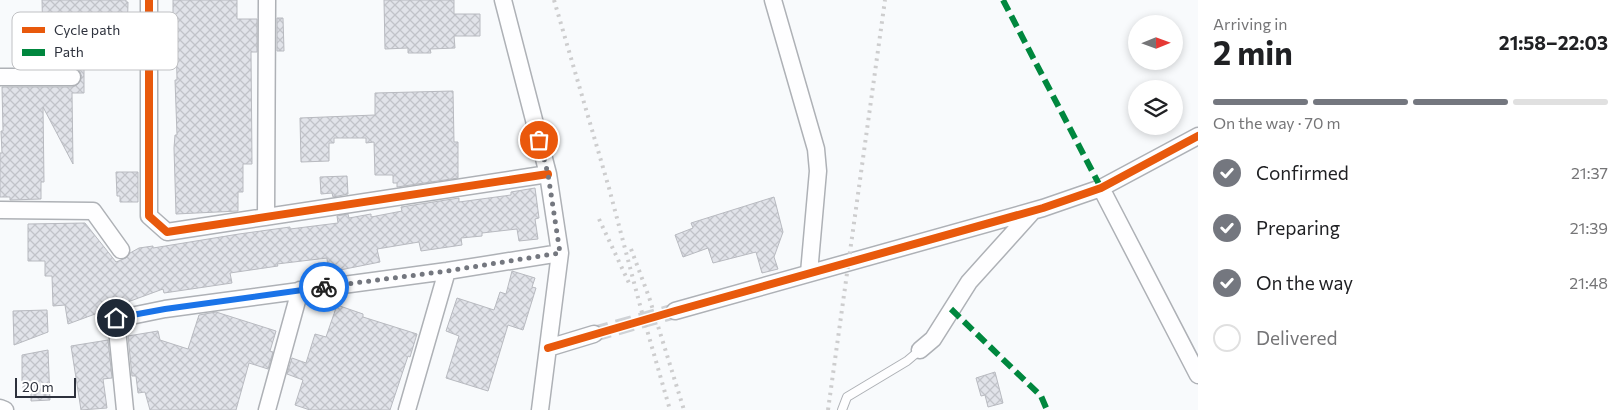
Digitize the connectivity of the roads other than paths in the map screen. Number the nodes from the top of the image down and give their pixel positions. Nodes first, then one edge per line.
1 (267, 0) edge
2 (503, 0) edge
3 (772, 0) edge
4 (149, 70) edge
5 (0, 77) edge
6 (72, 77) dead end
7 (1198, 136) edge
8 (548, 174) junction
9 (1101, 188) junction
10 (0, 210) edge
11 (1033, 211) junction
12 (266, 217) junction
13 (121, 250) dead end
14 (560, 253) junction
15 (447, 271) junction
16 (809, 274) junction
17 (300, 290) junction
18 (675, 311) tunnel mouth
19 (594, 334) tunnel mouth
20 (548, 348) junction
21 (920, 350) joint
22 (1198, 376) edge
23 (0, 408) edge
24 (5, 410) edge
25 (125, 410) edge
26 (267, 410) edge
27 (408, 410) edge
28 (540, 410) edge
29 (842, 410) edge

1 - 12 street
2 - 8 street
3 - 16 street
4 - 12 street
5 - 6 street
7 - 9 street
8 - 12 street
8 - 14 street
9 - 11 street
9 - 22 street
10 - 13 street
11 - 16 street
11 - 21 street
14 - 15 street
14 - 20 street
15 - 17 street
15 - 27 street
16 - 18 street
17 - 25 street
17 - 26 street
19 - 20 street
20 - 28 street
21 - 29 lane
23 - 24 street

